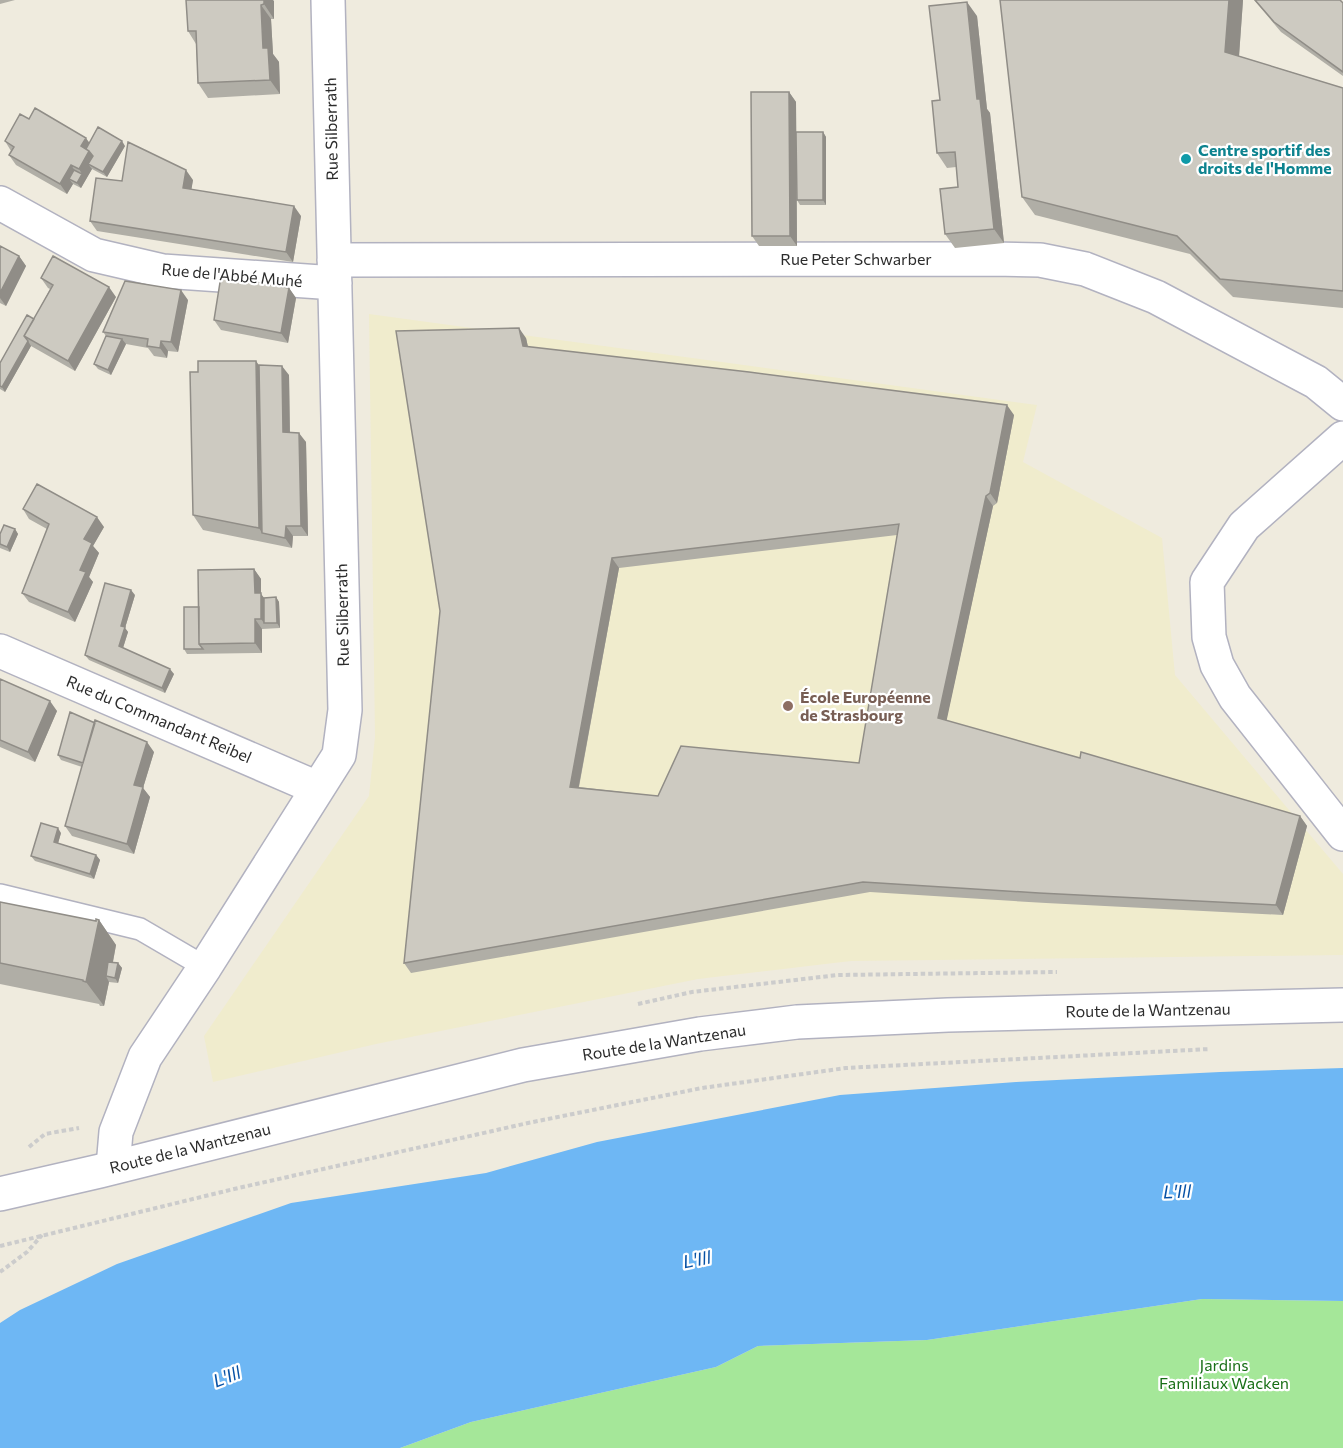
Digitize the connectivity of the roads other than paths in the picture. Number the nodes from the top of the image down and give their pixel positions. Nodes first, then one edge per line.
1 (328, 0) edge
2 (0, 202) edge
3 (334, 271) junction
4 (1343, 404) edge
5 (1343, 438) edge
6 (0, 651) edge
7 (317, 788) junction
8 (1343, 834) edge
9 (0, 895) edge
10 (205, 967) junction
11 (1343, 1005) edge
12 (113, 1167) junction
13 (0, 1194) edge

1 - 3 street, Rue Silberrath
2 - 3 street, Rue de l'Abbé Muhé
3 - 4 street, Rue Peter Schwarber
3 - 7 street, Rue Silberrath
5 - 8 street
6 - 7 street, Rue du Commandant Reibel
7 - 10 street, Rue Silberrath
9 - 10 lane
10 - 12 street, Rue Silberrath
11 - 12 street, Route de la Wantzenau
12 - 13 street, Route de la Wantzenau

